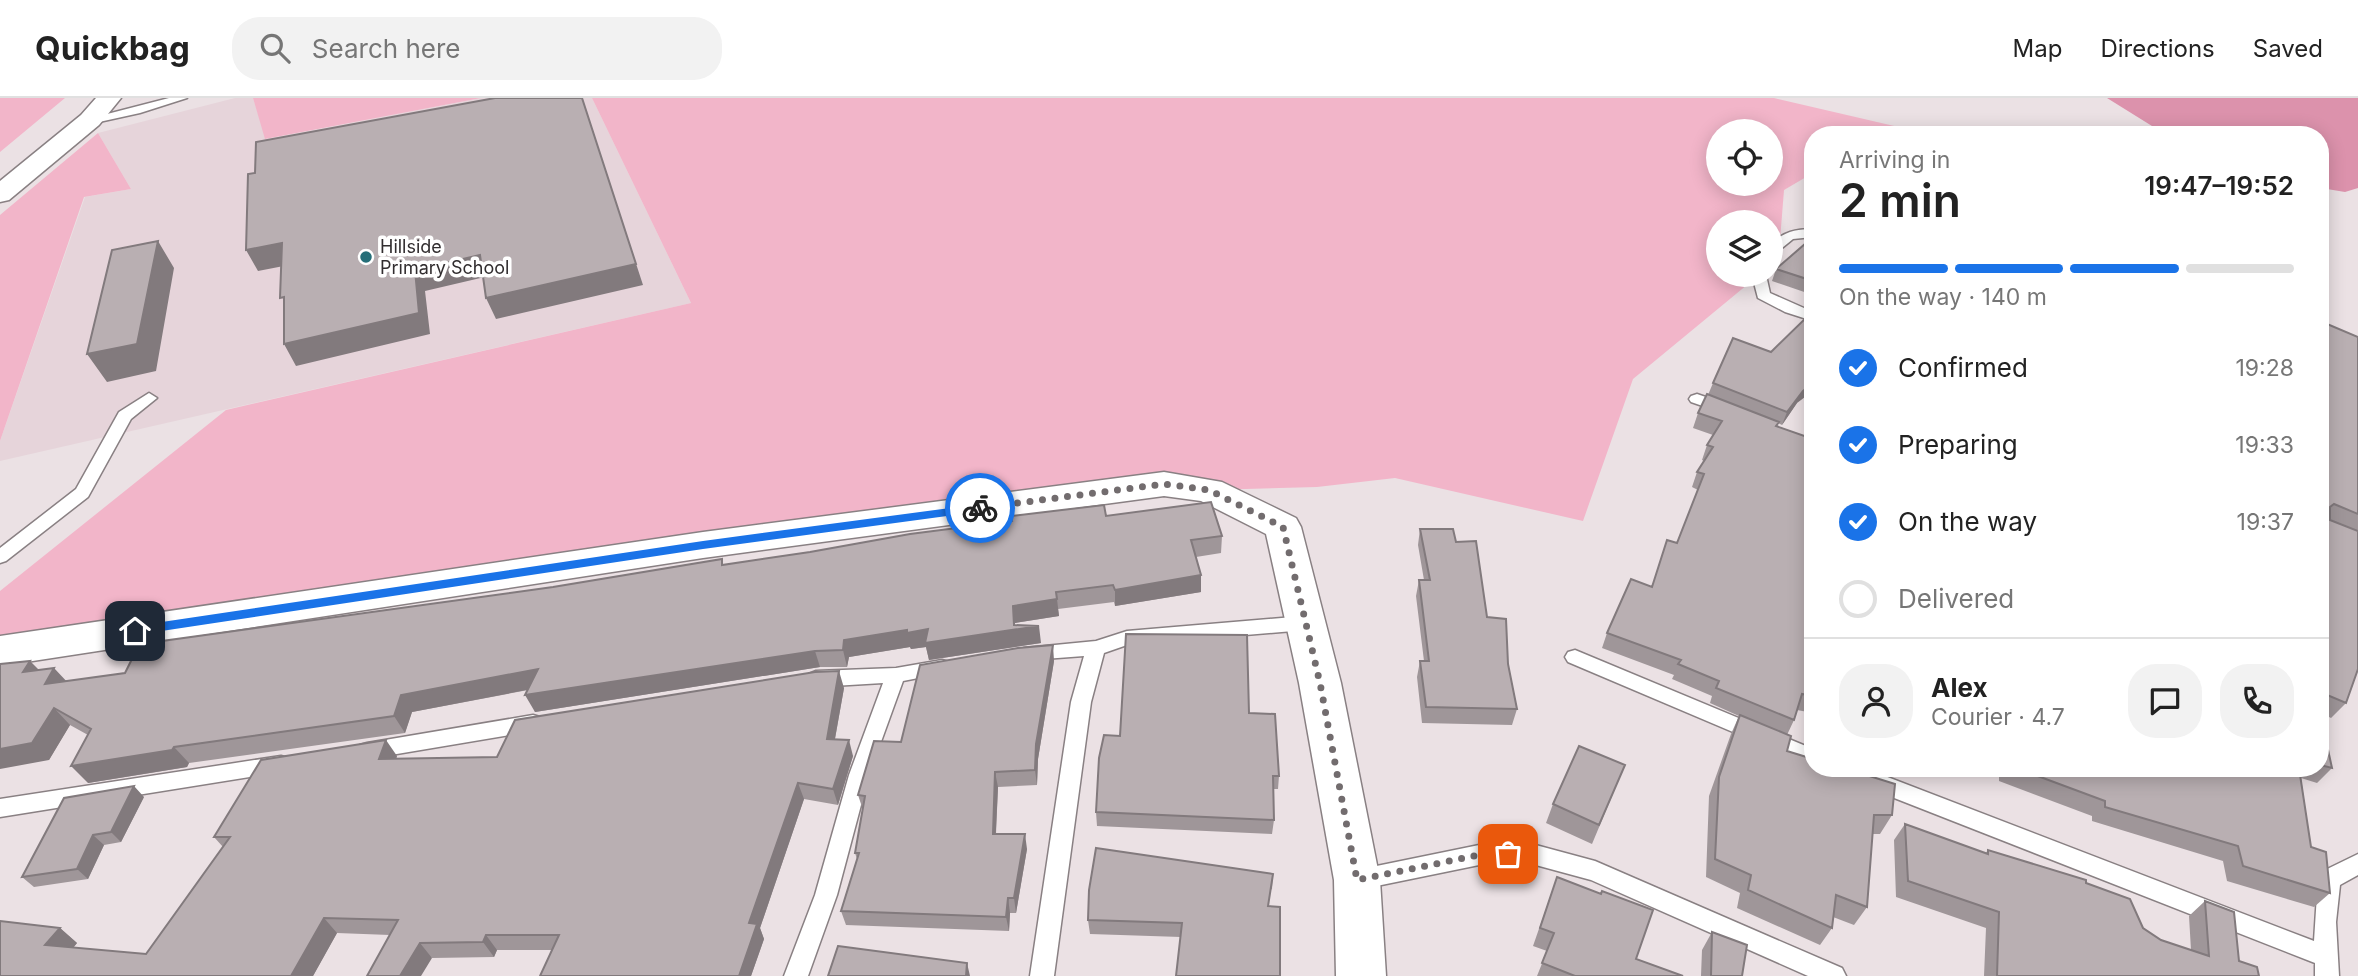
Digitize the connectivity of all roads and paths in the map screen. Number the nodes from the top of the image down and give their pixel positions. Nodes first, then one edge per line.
1 (109, 98) edge
2 (181, 98) edge
3 (90, 120) junction
4 (0, 194) edge
5 (1804, 234) edge
6 (1783, 238) edge
7 (1759, 287) edge
8 (1804, 314) edge
9 (149, 398) dead end
10 (1697, 399) dead end
11 (1741, 415) edge
12 (0, 557) edge
13 (1306, 623) junction
14 (1096, 648) junction
15 (0, 651) edge
16 (1006, 656) edge
17 (1575, 657) dead end
18 (965, 663) edge
19 (896, 675) junction
20 (795, 682) edge
21 (550, 720) edge
22 (352, 753) edge
23 (1804, 754) edge
24 (299, 761) edge
25 (1862, 777) edge
26 (0, 808) edge
27 (2358, 864) edge
28 (1357, 880) junction
29 (2326, 966) edge
30 (796, 976) edge
31 (1042, 976) edge
32 (1361, 976) edge
33 (1834, 976) edge

1 - 3 street
2 - 3 lane
3 - 4 street
5 - 6 lane
7 - 8 lane
9 - 12 lane
10 - 11 lane
13 - 14 lane
13 - 15 street
13 - 28 street
14 - 16 lane
14 - 31 lane
17 - 23 lane
18 - 19 lane
19 - 20 lane
19 - 30 lane
21 - 22 lane
24 - 26 lane
25 - 29 lane
27 - 29 lane
28 - 32 street
28 - 33 lane

